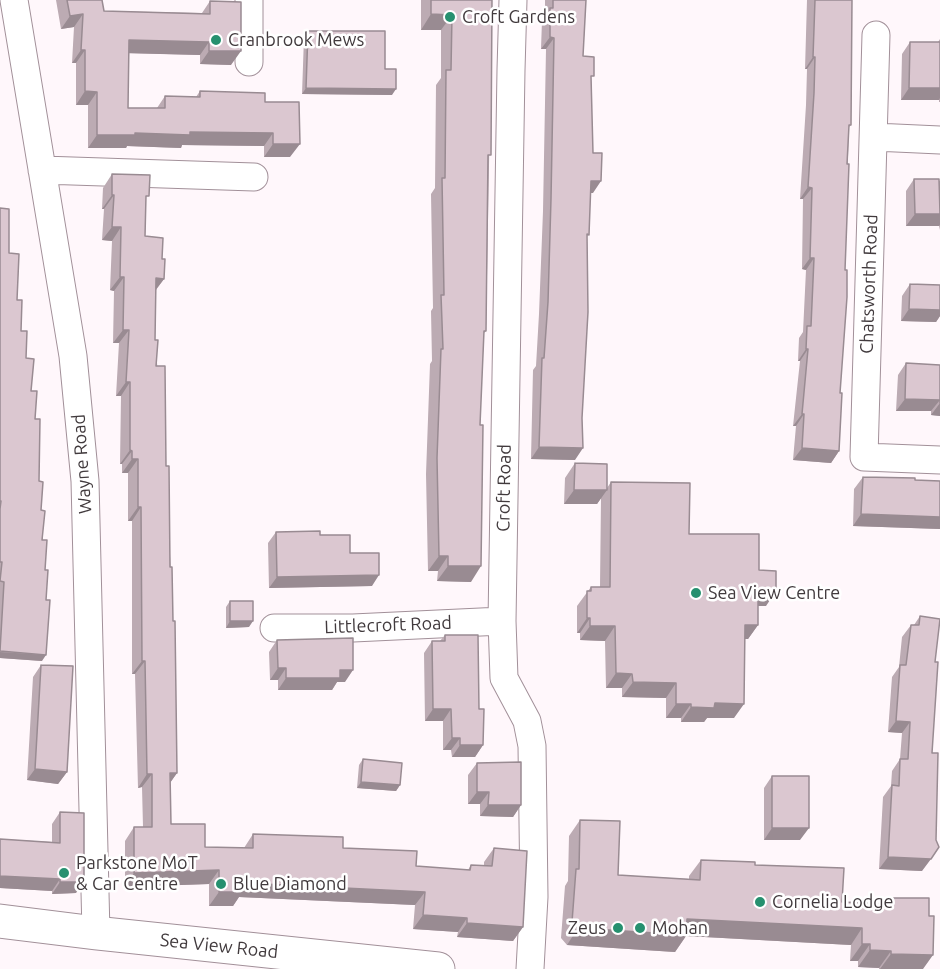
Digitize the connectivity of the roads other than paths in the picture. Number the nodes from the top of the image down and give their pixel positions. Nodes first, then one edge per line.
1 (14, 0) edge
2 (249, 0) edge
3 (513, 0) edge
4 (876, 35) dead end
5 (249, 62) dead end
6 (874, 137) junction
7 (940, 140) edge
8 (42, 170) junction
9 (254, 177) dead end
10 (940, 460) edge
11 (502, 621) junction
12 (274, 628) dead end
13 (0, 921) edge
14 (96, 933) junction
15 (438, 969) edge
16 (530, 969) edge

1 - 8 street, Wayne Road
2 - 5 street
3 - 11 street, Croft Road
4 - 6 street, Chatsworth Road
6 - 7 street
6 - 10 street, Chatsworth Road
8 - 9 street
8 - 14 street, Wayne Road
11 - 12 street, Littlecroft Road
11 - 16 street, Croft Road
13 - 14 main road, Sea View Road
14 - 15 main road, Sea View Road

